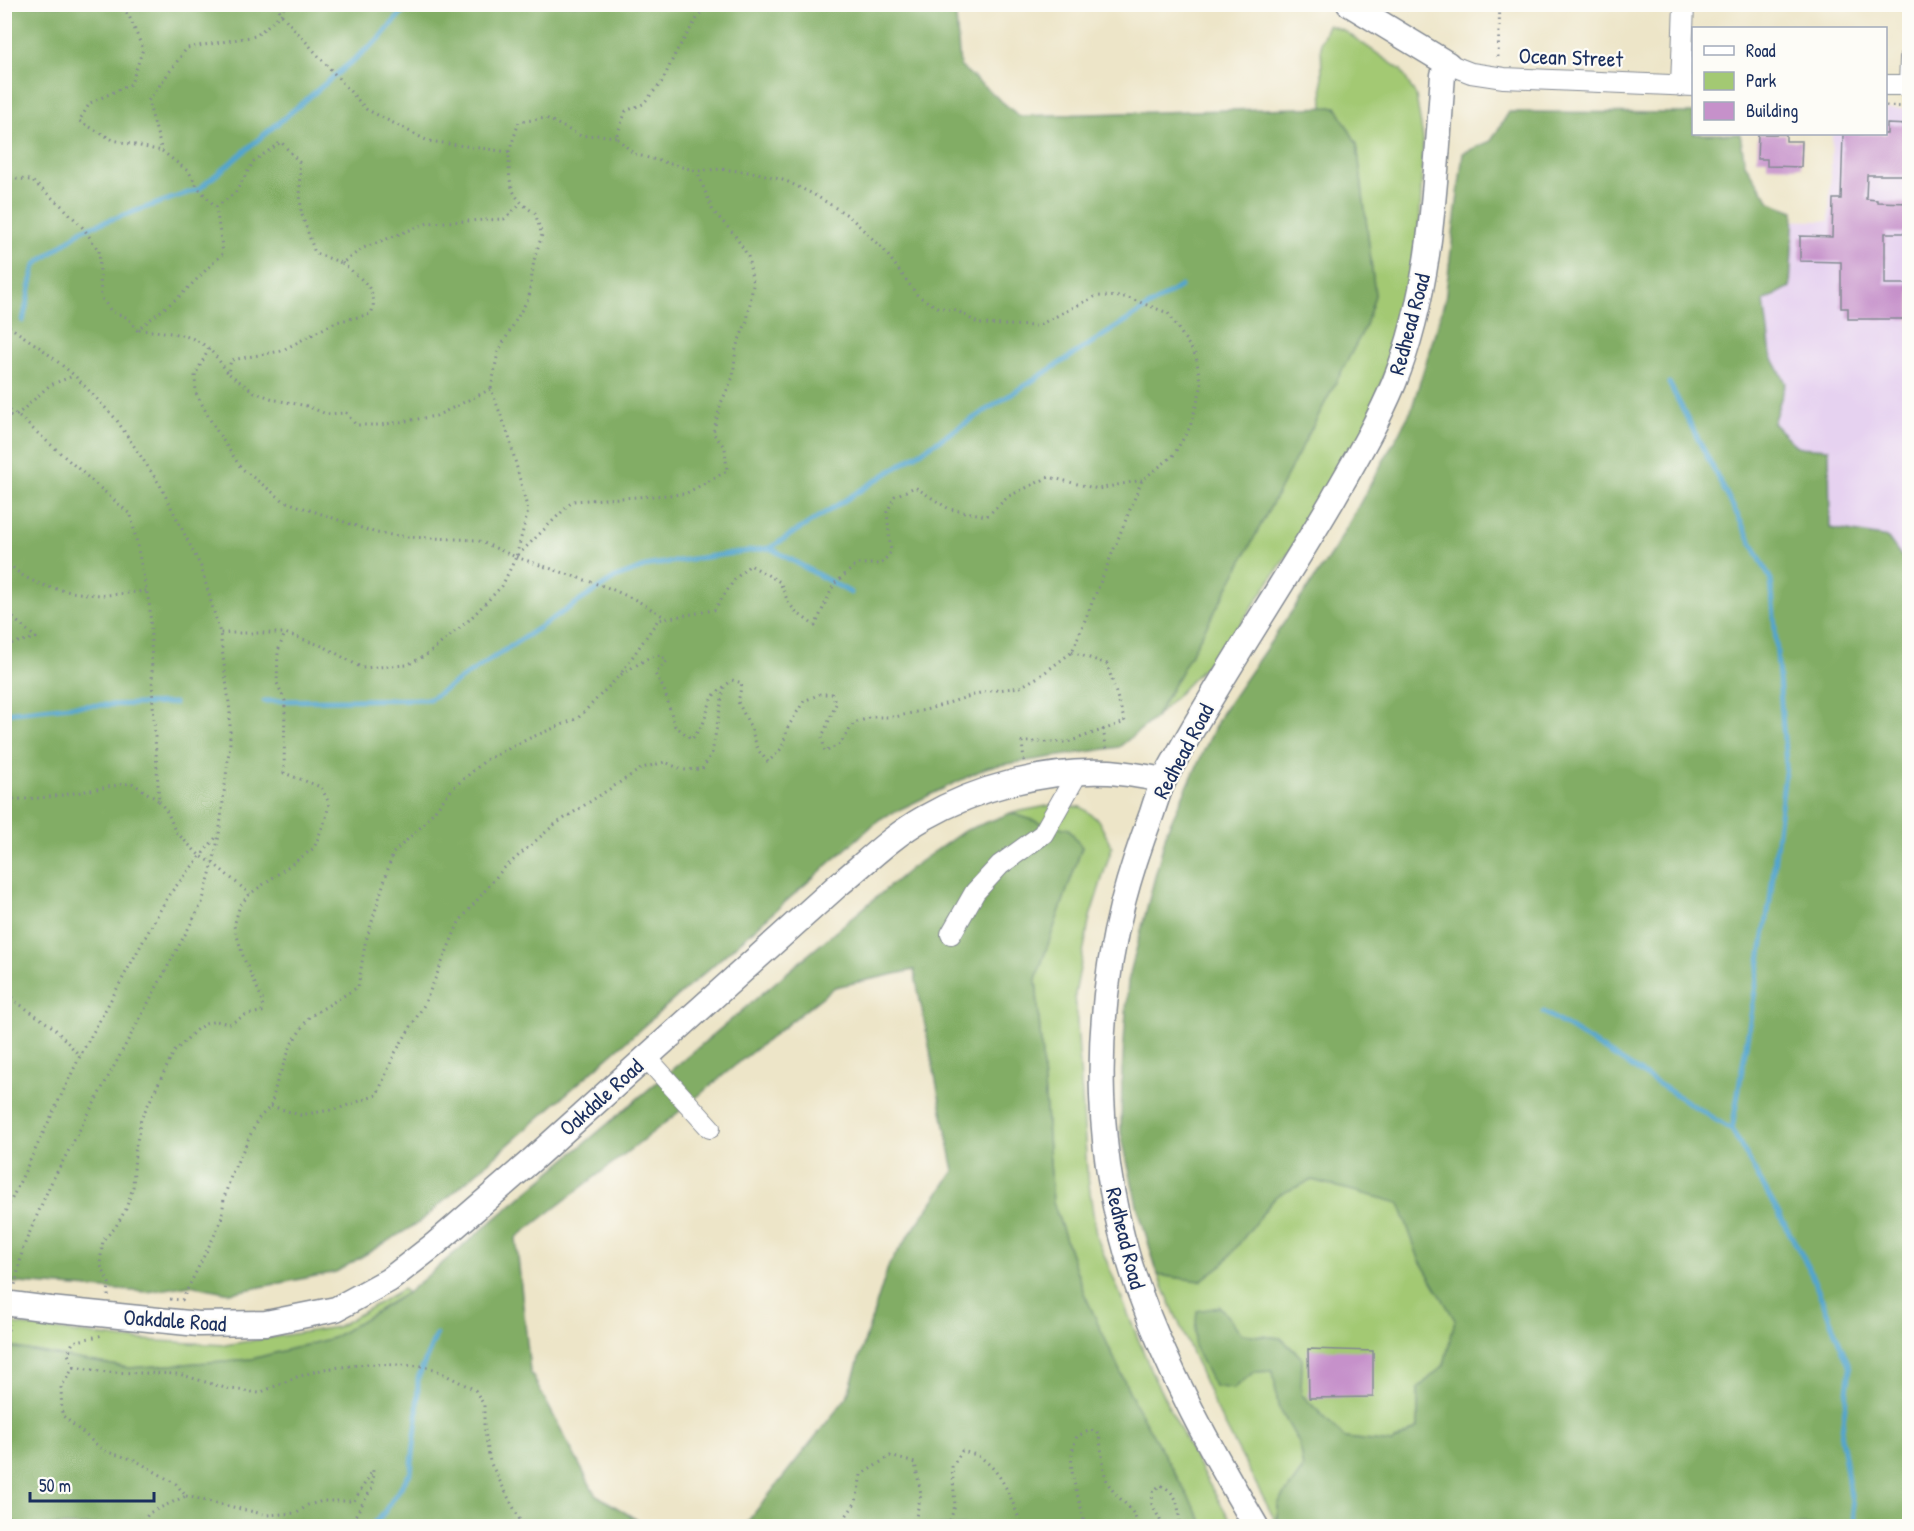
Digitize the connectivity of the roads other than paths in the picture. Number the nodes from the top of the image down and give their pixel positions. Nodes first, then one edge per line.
1 (1349, 4) edge
2 (1684, 4) edge
3 (1910, 58) edge
4 (1448, 64) junction
5 (1887, 85) edge
6 (1909, 85) edge
7 (1687, 86) edge
8 (1078, 772) junction
9 (1164, 780) junction
10 (951, 934) dead end
11 (646, 1057) junction
12 (710, 1128) dead end
13 (9, 1306) edge
14 (1256, 1527) edge

1 - 4 main road
2 - 7 street
3 - 6 street
4 - 7 street, Ocean Street
4 - 9 main road, Redhead Road
5 - 6 street
8 - 9 main road, Oakdale Road
8 - 10 street
8 - 11 main road, Oakdale Road
9 - 14 main road, Redhead Road
11 - 12 street
11 - 13 main road, Oakdale Road, bridge

